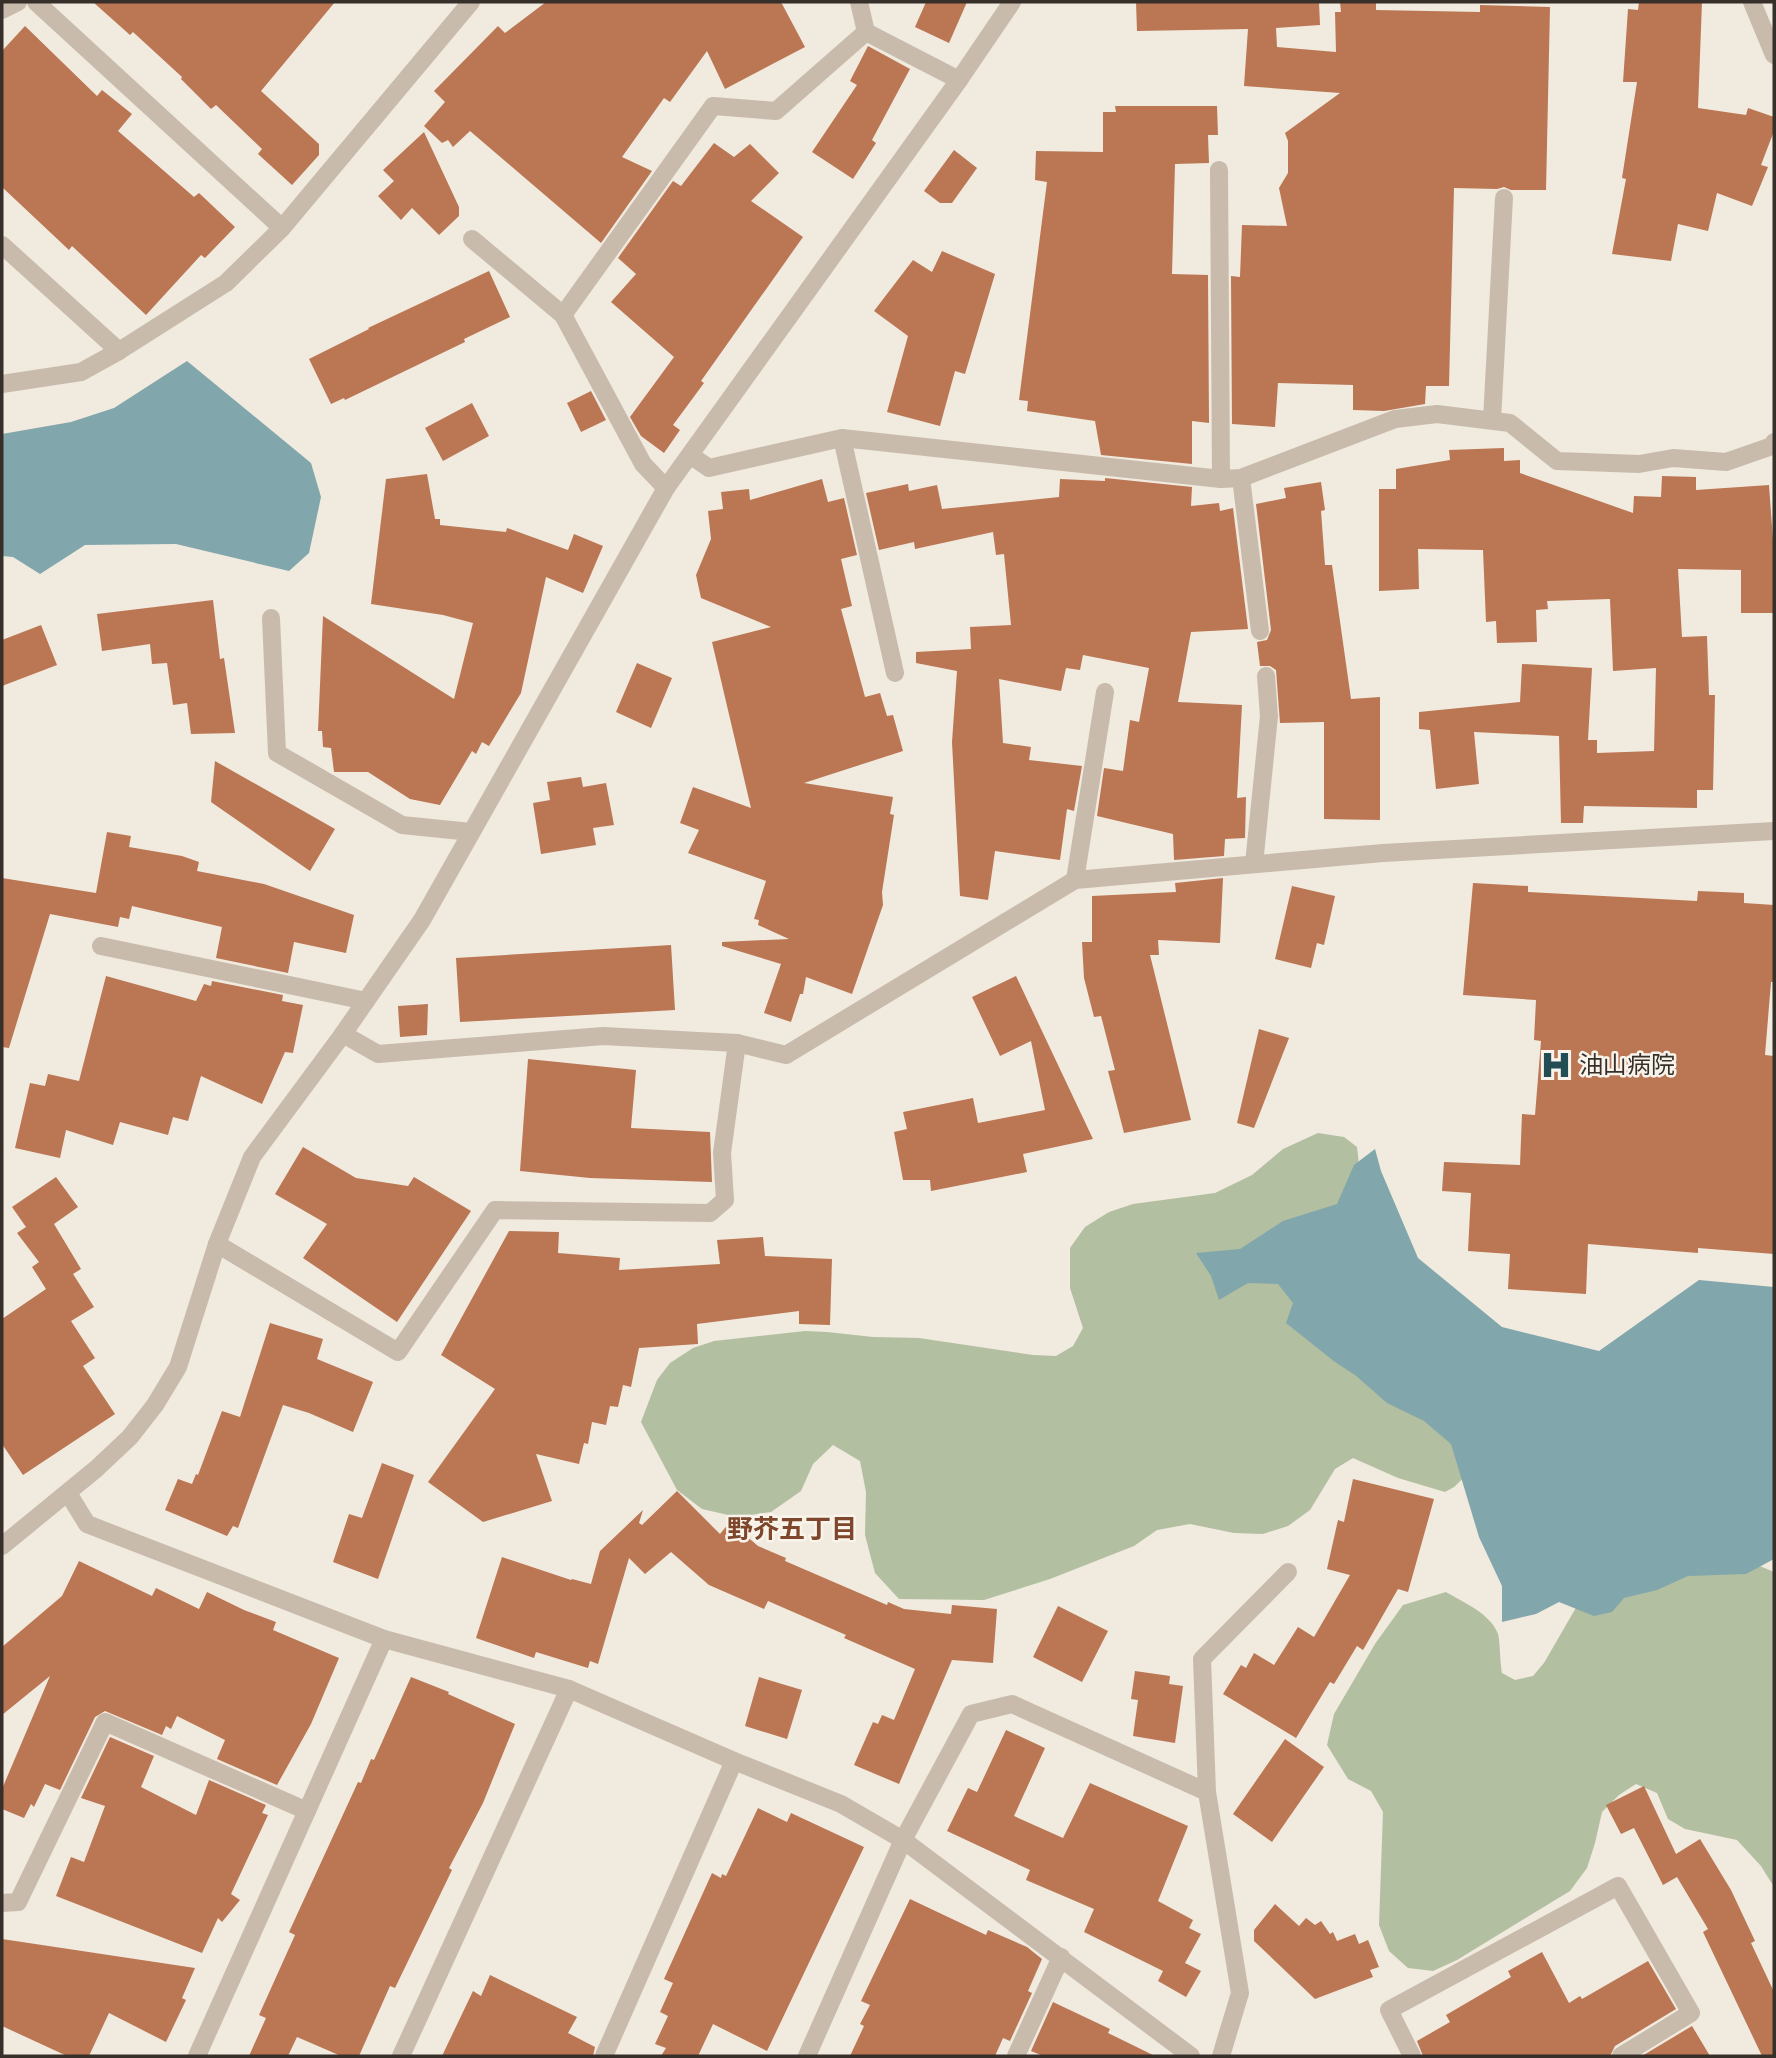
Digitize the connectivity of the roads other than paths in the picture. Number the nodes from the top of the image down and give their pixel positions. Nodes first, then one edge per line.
1 (18, 2) edge
2 (36, 2) edge
3 (471, 2) edge
4 (859, 2) edge
5 (1012, 2) edge
6 (1752, 2) edge
7 (2, 10) edge
8 (866, 32) junction
9 (1774, 55) edge
10 (959, 80) junction
11 (1219, 170) dead end
12 (1504, 198) dead end
13 (282, 228) junction
14 (472, 239) dead end
15 (2, 245) edge
16 (563, 315) junction
17 (119, 351) junction
18 (2, 384) edge
19 (1492, 420) junction
20 (842, 438) junction
21 (1774, 446) edge
22 (691, 455) junction
23 (1241, 478) junction
24 (1222, 479) junction
25 (666, 488) junction
26 (271, 618) dead end
27 (1260, 631) dead end
28 (895, 673) dead end
29 (1266, 676) dead end
30 (1105, 692) dead end
31 (1774, 831) edge
32 (471, 832) junction
33 (1254, 864) junction
34 (1075, 880) junction
35 (101, 946) dead end
36 (366, 1001) junction
37 (344, 1034) junction
38 (737, 1043) junction
39 (217, 1244) junction
40 (68, 1493) junction
41 (2, 1546) edge
42 (1288, 1572) dead end
43 (384, 1639) junction
44 (569, 1689) junction
45 (734, 1762) junction
46 (1207, 1792) junction
47 (307, 1811) junction
48 (904, 1840) junction
49 (2, 1903) edge
50 (1061, 1957) junction
51 (197, 2056) edge
52 (401, 2056) edge
53 (604, 2056) edge
54 (807, 2056) edge
55 (1016, 2056) edge
56 (1191, 2056) edge
57 (1221, 2056) edge
58 (1412, 2056) edge
59 (1621, 2056) edge

1 - 7 street
2 - 13 street
3 - 13 street
4 - 8 street
5 - 10 street
6 - 9 street
8 - 10 street
8 - 16 street
10 - 22 street
11 - 24 street
12 - 19 street
13 - 17 street
14 - 16 street
15 - 17 street
16 - 25 street
17 - 18 street
19 - 21 street
19 - 23 street
20 - 22 street
20 - 24 street
20 - 28 street
22 - 25 street
23 - 24 street
23 - 27 street
25 - 32 street
26 - 32 street
29 - 33 street
30 - 34 street
31 - 33 street
32 - 36 street
33 - 34 street
34 - 38 street
35 - 36 street
36 - 37 street
37 - 38 street
37 - 39 street
38 - 39 street
39 - 40 street
40 - 41 street
40 - 43 street
42 - 46 street
43 - 44 street
43 - 47 street
44 - 45 street
44 - 52 street
45 - 48 street
45 - 53 street
46 - 48 street
46 - 57 street
47 - 49 street
47 - 51 street
48 - 50 street
48 - 54 street
50 - 55 street
50 - 56 street
58 - 59 street

